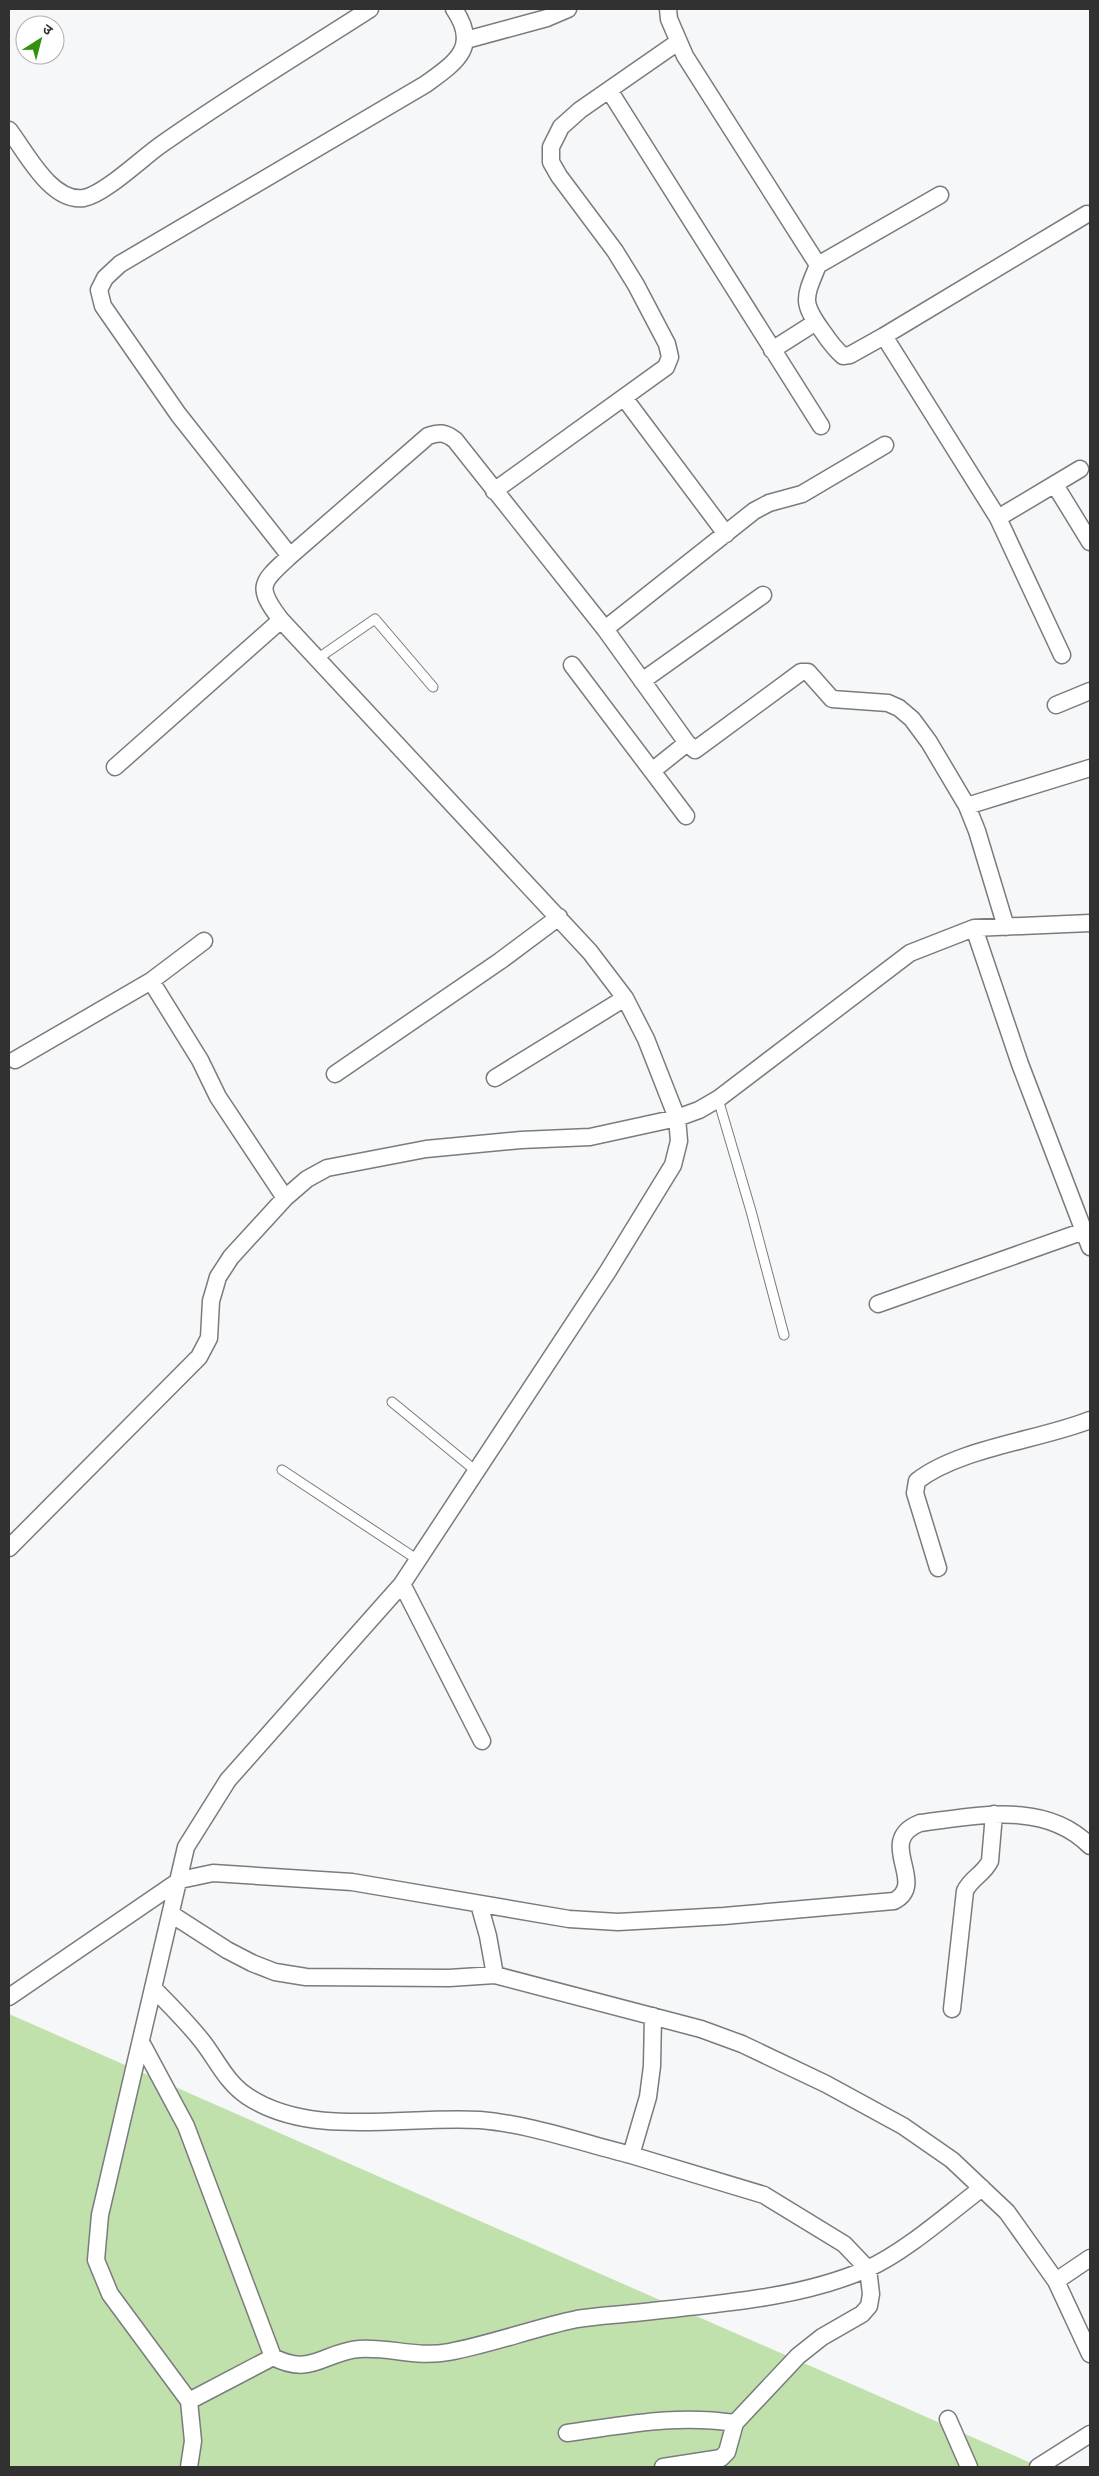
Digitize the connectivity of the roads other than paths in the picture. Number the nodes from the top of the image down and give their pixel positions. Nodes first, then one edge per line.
1 (370, 9) edge
2 (454, 9) edge
3 (568, 9) edge
4 (668, 9) edge
5 (466, 40) junction
6 (678, 42) junction
7 (609, 90) junction
8 (9, 130) edge
9 (940, 195) dead end
10 (1087, 214) dead end
11 (818, 265) junction
12 (816, 322) junction
13 (884, 336) junction
14 (772, 350) junction
15 (624, 398) junction
16 (821, 426) dead end
17 (886, 445) dead end
18 (1080, 469) dead end
19 (1055, 484) junction
20 (494, 490) junction
21 (998, 518) junction
22 (726, 534) junction
23 (1090, 542) edge
24 (290, 556) junction
25 (763, 595) dead end
26 (280, 620) junction
27 (605, 629) junction
28 (1062, 654) dead end
29 (317, 659) junction
30 (572, 665) dead end
31 (642, 681) junction
32 (433, 688) dead end
33 (1090, 691) edge
34 (1056, 705) dead end
35 (687, 743) junction
36 (114, 767) dead end
37 (1090, 768) edge
38 (652, 771) junction
39 (967, 806) junction
40 (686, 816) dead end
41 (559, 917) junction
42 (1090, 923) edge
43 (1006, 927) junction
44 (974, 928) junction
45 (204, 941) dead end
46 (151, 981) junction
47 (625, 998) junction
48 (15, 1060) dead end
49 (335, 1074) dead end
50 (495, 1078) dead end
51 (718, 1099) junction
52 (677, 1118) junction
53 (285, 1198) junction
54 (1084, 1231) junction
55 (1090, 1247) edge
56 (878, 1304) dead end
57 (784, 1335) dead end
58 (392, 1402) dead end
59 (1090, 1420) edge
60 (282, 1470) dead end
61 (476, 1471) junction
62 (9, 1548) edge
63 (418, 1560) junction
64 (938, 1568) dead end
65 (402, 1584) junction
66 (482, 1741) dead end
67 (994, 1814) junction
68 (1090, 1846) edge
69 (180, 1880) junction
70 (479, 1904) junction
71 (171, 1914) junction
72 (495, 1975) junction
73 (153, 1988) junction
74 (9, 1997) edge
75 (952, 2009) dead end
76 (653, 2016) junction
77 (140, 2042) junction
78 (631, 2155) junction
79 (982, 2188) junction
80 (1090, 2258) edge
81 (868, 2269) junction
82 (1056, 2281) junction
83 (1090, 2354) edge
84 (273, 2357) junction
85 (188, 2401) junction
86 (948, 2419) dead end
87 (735, 2423) junction
88 (567, 2433) dead end
89 (1090, 2434) edge
90 (190, 2467) edge
91 (663, 2467) edge
92 (969, 2467) edge
93 (1038, 2467) edge

1 - 8 street
2 - 5 street
3 - 5 street
4 - 6 street
5 - 24 street
6 - 7 street
6 - 11 street
7 - 14 street
7 - 15 street
9 - 11 street
10 - 13 street
11 - 12 street
12 - 13 street
12 - 14 street
13 - 21 street
14 - 16 street
15 - 20 street
15 - 22 street
17 - 22 street
18 - 19 street
19 - 21 street
19 - 23 street
20 - 24 street
20 - 27 street
21 - 28 street
22 - 27 street
24 - 26 street
25 - 31 street
26 - 29 street
26 - 36 street
27 - 31 street
29 - 32 lane
29 - 41 street
30 - 38 street
31 - 35 street
33 - 34 street
35 - 38 street
35 - 39 street
37 - 39 street
38 - 40 street
39 - 43 street
41 - 47 street
41 - 49 street
42 - 43 street
43 - 44 street
44 - 51 street
44 - 54 street
45 - 46 street
46 - 48 street
46 - 53 street
47 - 50 street
47 - 52 street
51 - 52 street
51 - 57 lane
52 - 53 street
52 - 61 street
53 - 62 street
54 - 55 street
54 - 56 street
58 - 61 lane
59 - 64 street
60 - 63 lane
61 - 63 street
63 - 65 street
65 - 66 street
65 - 69 street
67 - 68 street
67 - 70 street
67 - 75 street
69 - 70 street
69 - 71 street
69 - 74 street
70 - 72 street
71 - 72 street
71 - 73 street
72 - 76 street
73 - 77 street
73 - 78 street
76 - 78 street
76 - 79 street
77 - 84 street
77 - 85 street
78 - 81 street
79 - 81 street
79 - 82 street
80 - 82 street
81 - 84 street
81 - 87 street
82 - 83 street
84 - 85 street
85 - 90 street
86 - 92 street
87 - 88 street
87 - 91 street
89 - 93 street

